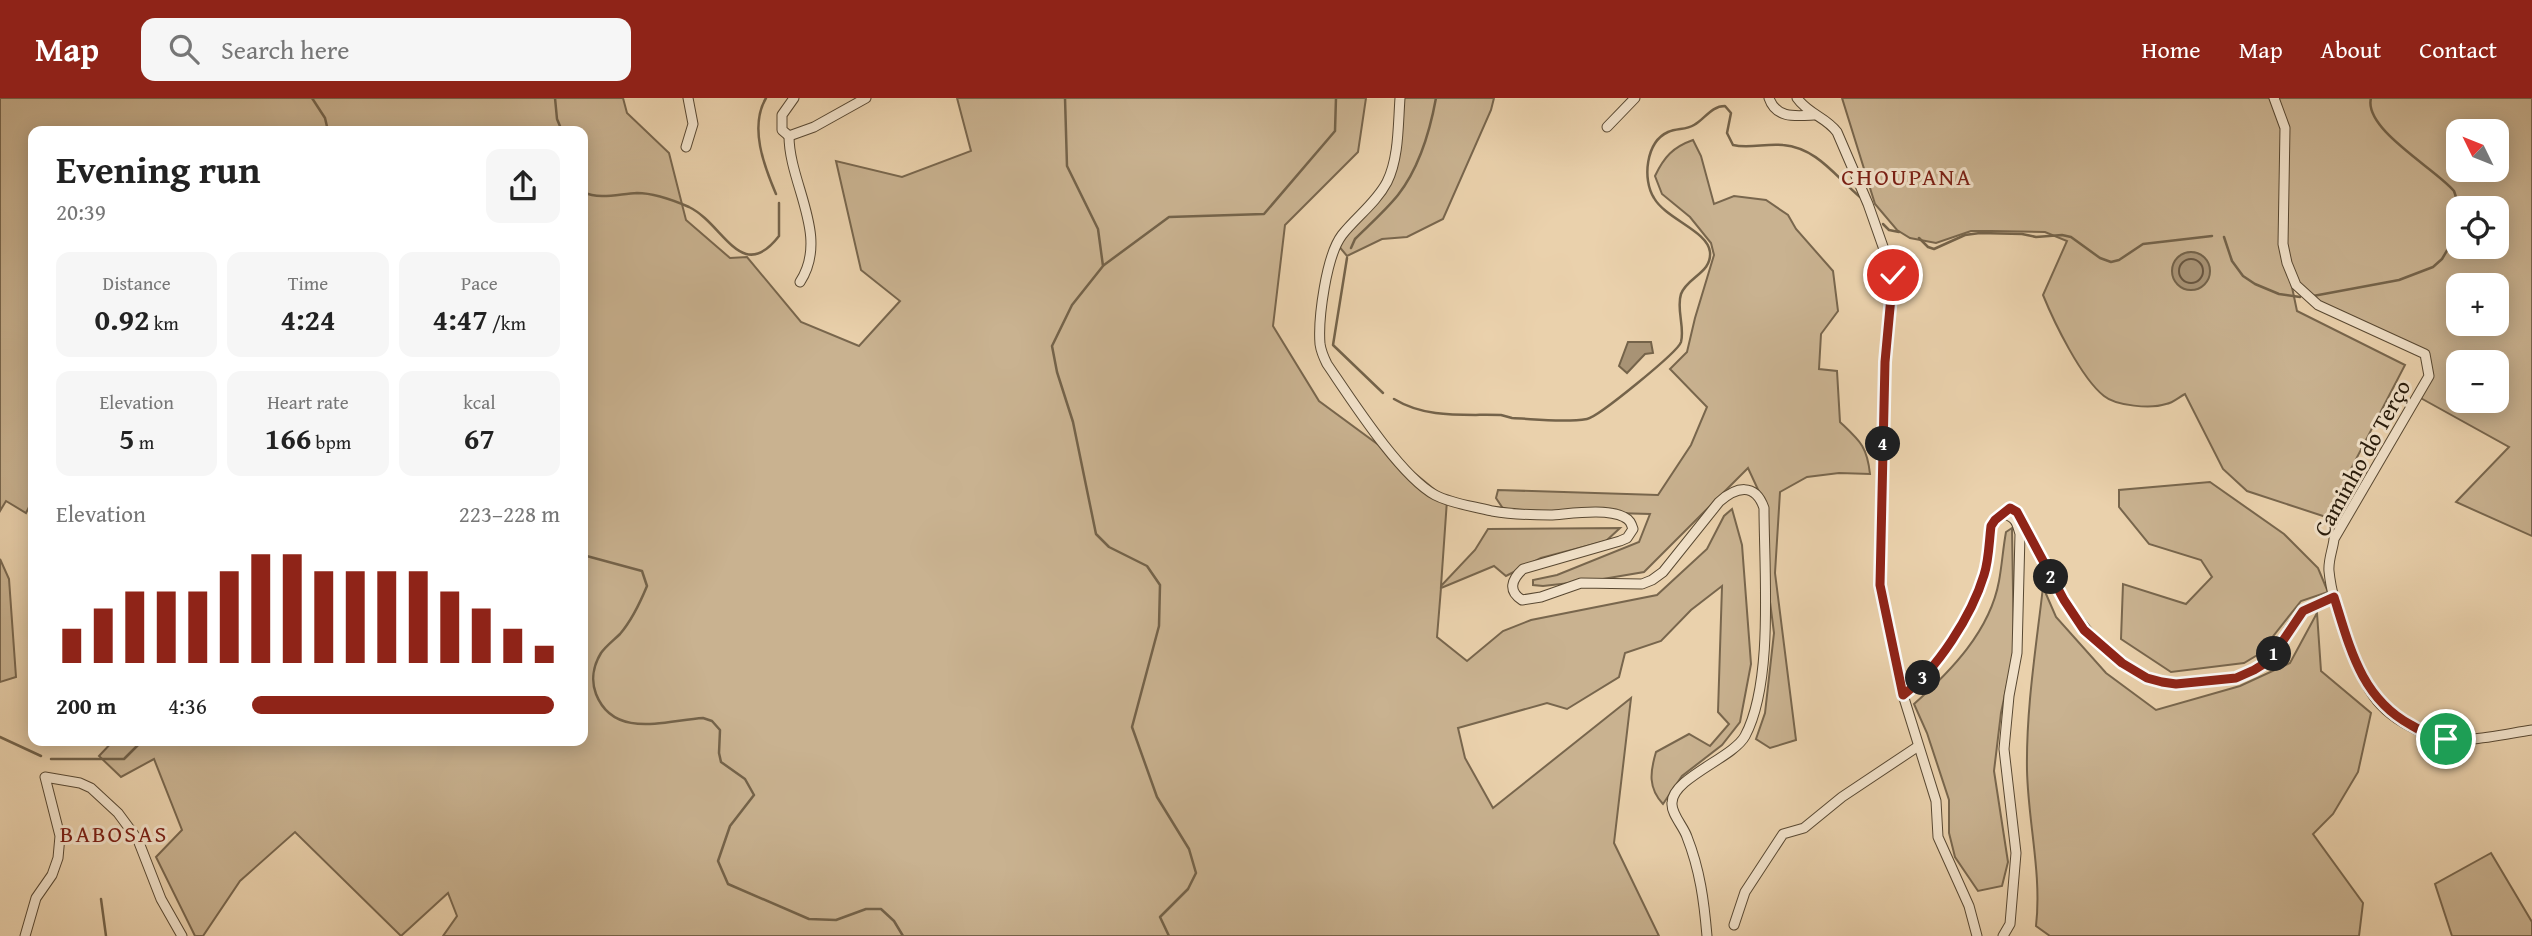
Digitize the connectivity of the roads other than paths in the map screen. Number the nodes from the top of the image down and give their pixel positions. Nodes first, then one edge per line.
1 (688, 98) edge
2 (794, 98) edge
3 (866, 98) edge
4 (1400, 98) edge
5 (1634, 98) edge
6 (1769, 98) edge
7 (1797, 98) edge
8 (2274, 98) edge
9 (1814, 115) junction
10 (1608, 127) dead end
11 (789, 136) junction
12 (686, 147) dead end
13 (800, 282) dead end
14 (2004, 514) junction
15 (2334, 597) junction
16 (1903, 695) junction
17 (2532, 730) edge
18 (1917, 747) junction
19 (1734, 925) dead end
20 (25, 936) edge
21 (182, 936) edge
22 (1707, 936) edge
23 (1977, 936) edge
24 (2003, 936) edge

1 - 12 street
2 - 11 street
3 - 11 street
4 - 22 street
5 - 10 street
6 - 9 street
7 - 9 street
8 - 15 street, Caminho do Terço
9 - 16 street
11 - 13 street
14 - 15 street
14 - 16 street
14 - 24 street
15 - 17 street, Caminho do Terço
16 - 18 street
18 - 19 street
18 - 23 street
20 - 21 street

